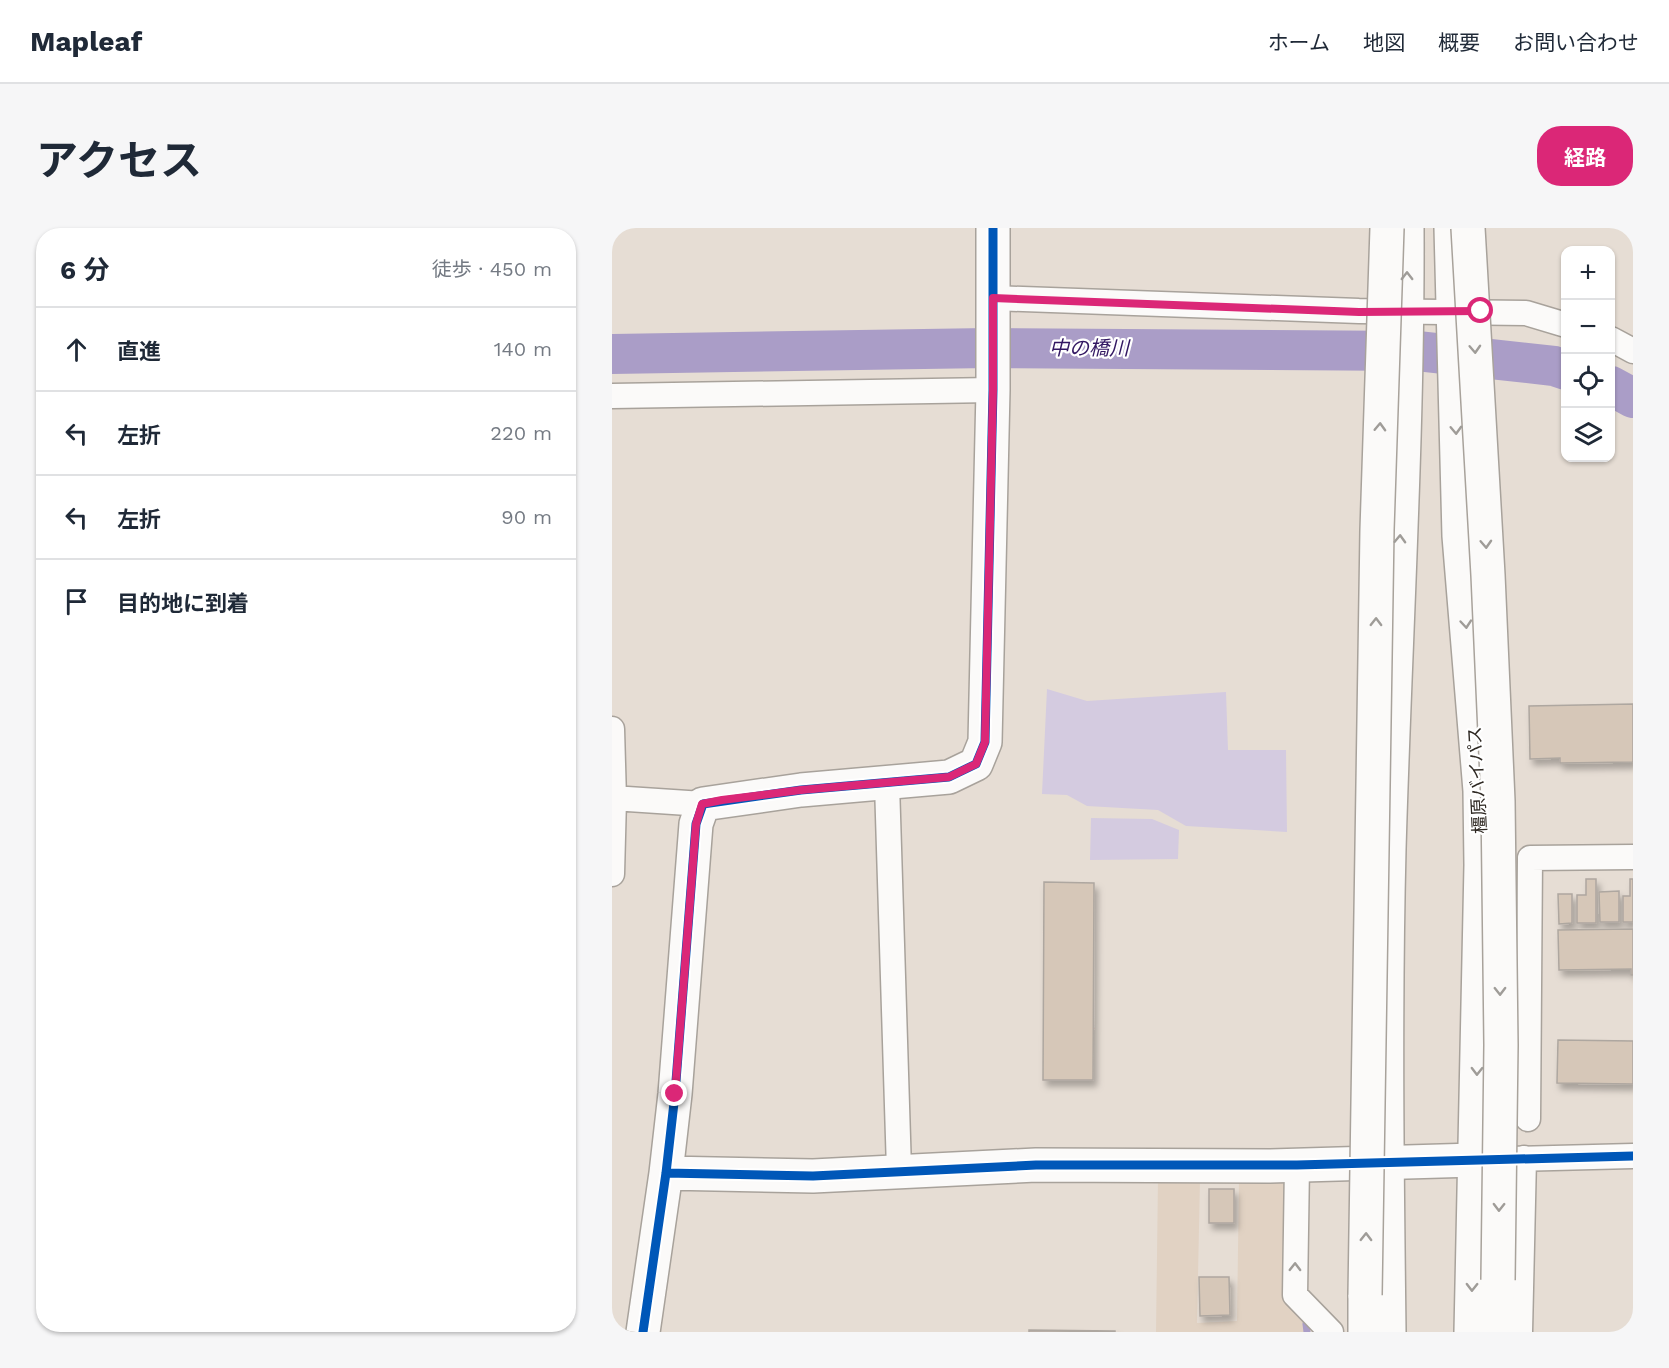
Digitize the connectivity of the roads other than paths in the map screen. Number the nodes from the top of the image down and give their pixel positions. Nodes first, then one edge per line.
1 (993, 228) edge
2 (1387, 228) edge
3 (1407, 228) edge
4 (1451, 228) edge
5 (1468, 228) edge
6 (993, 309) junction
7 (1452, 318) junction
8 (1407, 319) junction
9 (1561, 324) edge
10 (1615, 341) edge
11 (1633, 351) edge
12 (993, 377) junction
13 (612, 396) edge
14 (612, 411) edge
15 (612, 729) edge
16 (887, 784) junction
17 (613, 799) edge
18 (702, 804) junction
19 (1633, 857) edge
20 (612, 874) edge
21 (1528, 1119) dead end
22 (1633, 1156) edge
23 (1524, 1158) junction
24 (1475, 1160) junction
25 (1387, 1164) junction
26 (1297, 1165) junction
27 (898, 1170) junction
28 (666, 1173) junction
29 (643, 1332) edge
30 (1331, 1332) edge
31 (1365, 1332) edge
32 (1389, 1332) edge
33 (1471, 1332) edge
34 (1496, 1332) edge
35 (1520, 1332) edge

1 - 6 main road
31 -> 2 main road, bridge
8 -> 3 main road
4 - 7 main road, 橿原バイパス
5 -> 34 main road, bridge
6 - 8 street
6 - 12 main road
7 - 8 street
7 - 9 street
7 -> 24 main road, 橿原バイパス
25 -> 8 main road
10 - 11 street
12 - 13 street
12 - 16 main road
13 - 14 street
15 - 17 street
16 - 18 main road
16 - 27 street
17 - 18 street
17 - 20 street
18 - 28 main road
19 - 21 street
22 - 23 street
23 - 24 street
23 - 35 street
24 - 25 main road
24 -> 33 main road, 橿原バイパス
25 - 26 main road
25 - 32 main road
26 - 27 main road
30 -> 26 street
27 - 28 main road
28 - 29 main road

